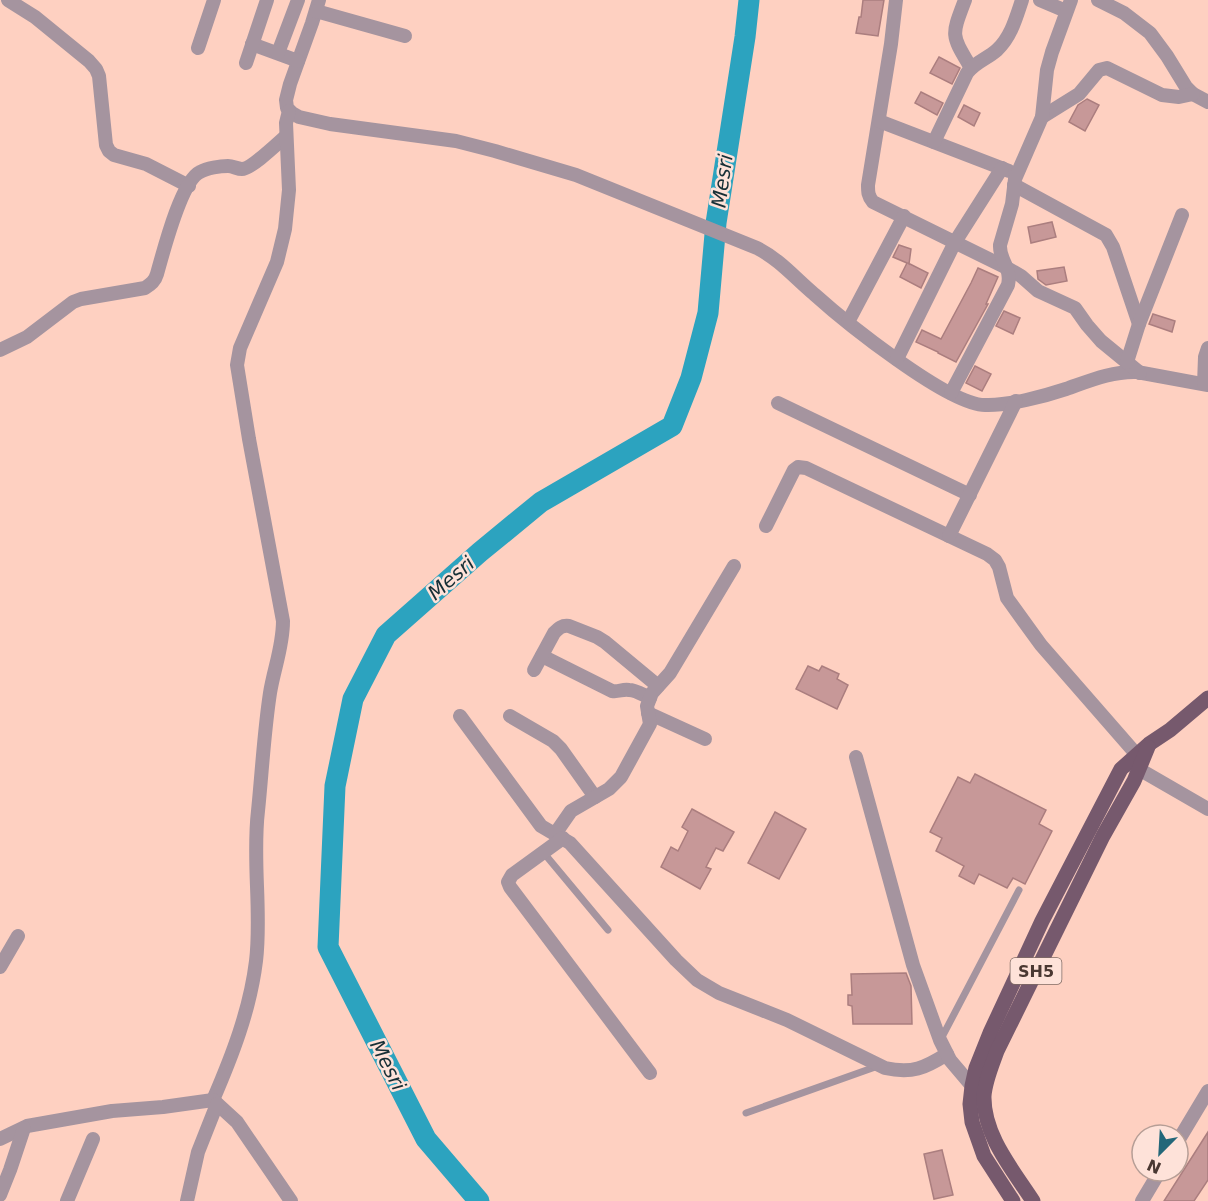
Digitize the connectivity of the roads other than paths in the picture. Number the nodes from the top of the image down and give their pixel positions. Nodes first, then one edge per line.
1 (8, 0) edge
2 (214, 0) edge
3 (267, 0) edge
4 (300, 0) edge
5 (896, 0) edge
6 (965, 0) edge
7 (1022, 0) edge
8 (1040, 0) edge
9 (1098, 0) edge
10 (317, 5) edge
11 (1068, 6) edge
12 (405, 36) dead end
13 (252, 44) junction
14 (198, 48) dead end
15 (278, 53) junction
16 (298, 61) junction
17 (246, 63) dead end
18 (971, 68) junction
19 (1193, 94) junction
20 (1208, 102) edge
21 (290, 111) junction
22 (1042, 117) junction
23 (879, 121) junction
24 (286, 136) junction
25 (934, 142) junction
26 (1002, 168) junction
27 (1015, 179) junction
28 (189, 186) junction
29 (904, 216) junction
30 (1182, 216) dead end
31 (954, 242) junction
32 (1007, 268) junction
33 (848, 322) junction
34 (1138, 324) junction
35 (1208, 348) edge
36 (0, 350) edge
37 (897, 359) junction
38 (1127, 362) junction
39 (1140, 373) junction
40 (1206, 385) edge
41 (951, 393) junction
42 (1016, 401) junction
43 (778, 403) dead end
44 (970, 495) junction
45 (766, 525) dead end
46 (949, 536) junction
47 (734, 566) dead end
48 (542, 656) junction
49 (534, 670) dead end
50 (654, 692) junction
51 (1208, 698) edge
52 (648, 713) junction
53 (460, 716) dead end
54 (510, 716) dead end
55 (705, 739) dead end
56 (856, 757) dead end
57 (1138, 758) junction
58 (595, 797) junction
59 (1208, 809) edge
60 (559, 836) junction
61 (543, 852) junction
62 (1019, 890) dead end
63 (608, 930) dead end
64 (18, 936) dead end
65 (0, 967) edge
66 (940, 1040) junction
67 (947, 1054) junction
68 (880, 1065) junction
69 (650, 1073) dead end
70 (978, 1091) junction
71 (1208, 1091) edge
72 (215, 1102) junction
73 (746, 1113) dead end
74 (1189, 1123) edge
75 (24, 1128) junction
76 (0, 1139) edge
77 (93, 1139) dead end
78 (1153, 1183) edge
79 (0, 1195) edge
80 (67, 1201) edge
81 (187, 1201) edge
82 (291, 1201) edge
83 (1012, 1201) edge
84 (1033, 1201) edge
85 (1142, 1201) edge

1 - 28 street
2 - 14 street
3 - 13 street
4 - 10 street
4 - 15 street
5 - 23 street
6 - 18 street
7 - 18 street
8 - 11 street
9 - 19 street
10 - 12 street
10 - 16 street
11 - 22 street
13 - 15 street
13 - 17 street
15 - 16 street
16 - 21 street
18 - 25 street
19 - 20 street
19 - 22 street
21 - 24 street
21 - 33 street
22 - 27 street
23 - 25 street
23 - 29 street
24 - 28 street
24 - 72 street
25 - 26 street
26 - 27 street
26 - 31 street
27 - 32 street
27 - 34 street
28 - 36 street
29 - 31 street
29 - 33 street
30 - 34 street
31 - 32 street
31 - 37 street
32 - 38 street
32 - 41 street
33 - 37 street
34 - 38 street
35 - 40 street
37 - 41 street
38 - 39 street
39 - 40 street
39 - 42 street
41 - 42 street
42 - 44 street
43 - 44 street
44 - 46 street
45 - 46 street
46 - 57 street
47 - 50 street
48 - 49 street
48 - 50 street
48 - 50 street
50 - 52 street
51 - 57 main road, SH5
52 - 55 street
52 - 58 street
53 - 60 street
54 - 58 street
56 - 66 street
57 - 59 street
57 - 70 main road, SH5
58 - 60 street
60 - 61 street
60 - 68 street
61 - 63 lane
61 - 69 street
62 - 66 lane
64 - 65 street
66 - 67 street
67 - 68 street
67 - 70 street
68 - 73 lane
70 - 83 main road
70 - 84 main road, SH5
71 - 74 street
72 - 75 street
72 - 81 street
72 - 82 street
75 - 76 street
75 - 79 street
77 - 80 street
78 - 85 street

